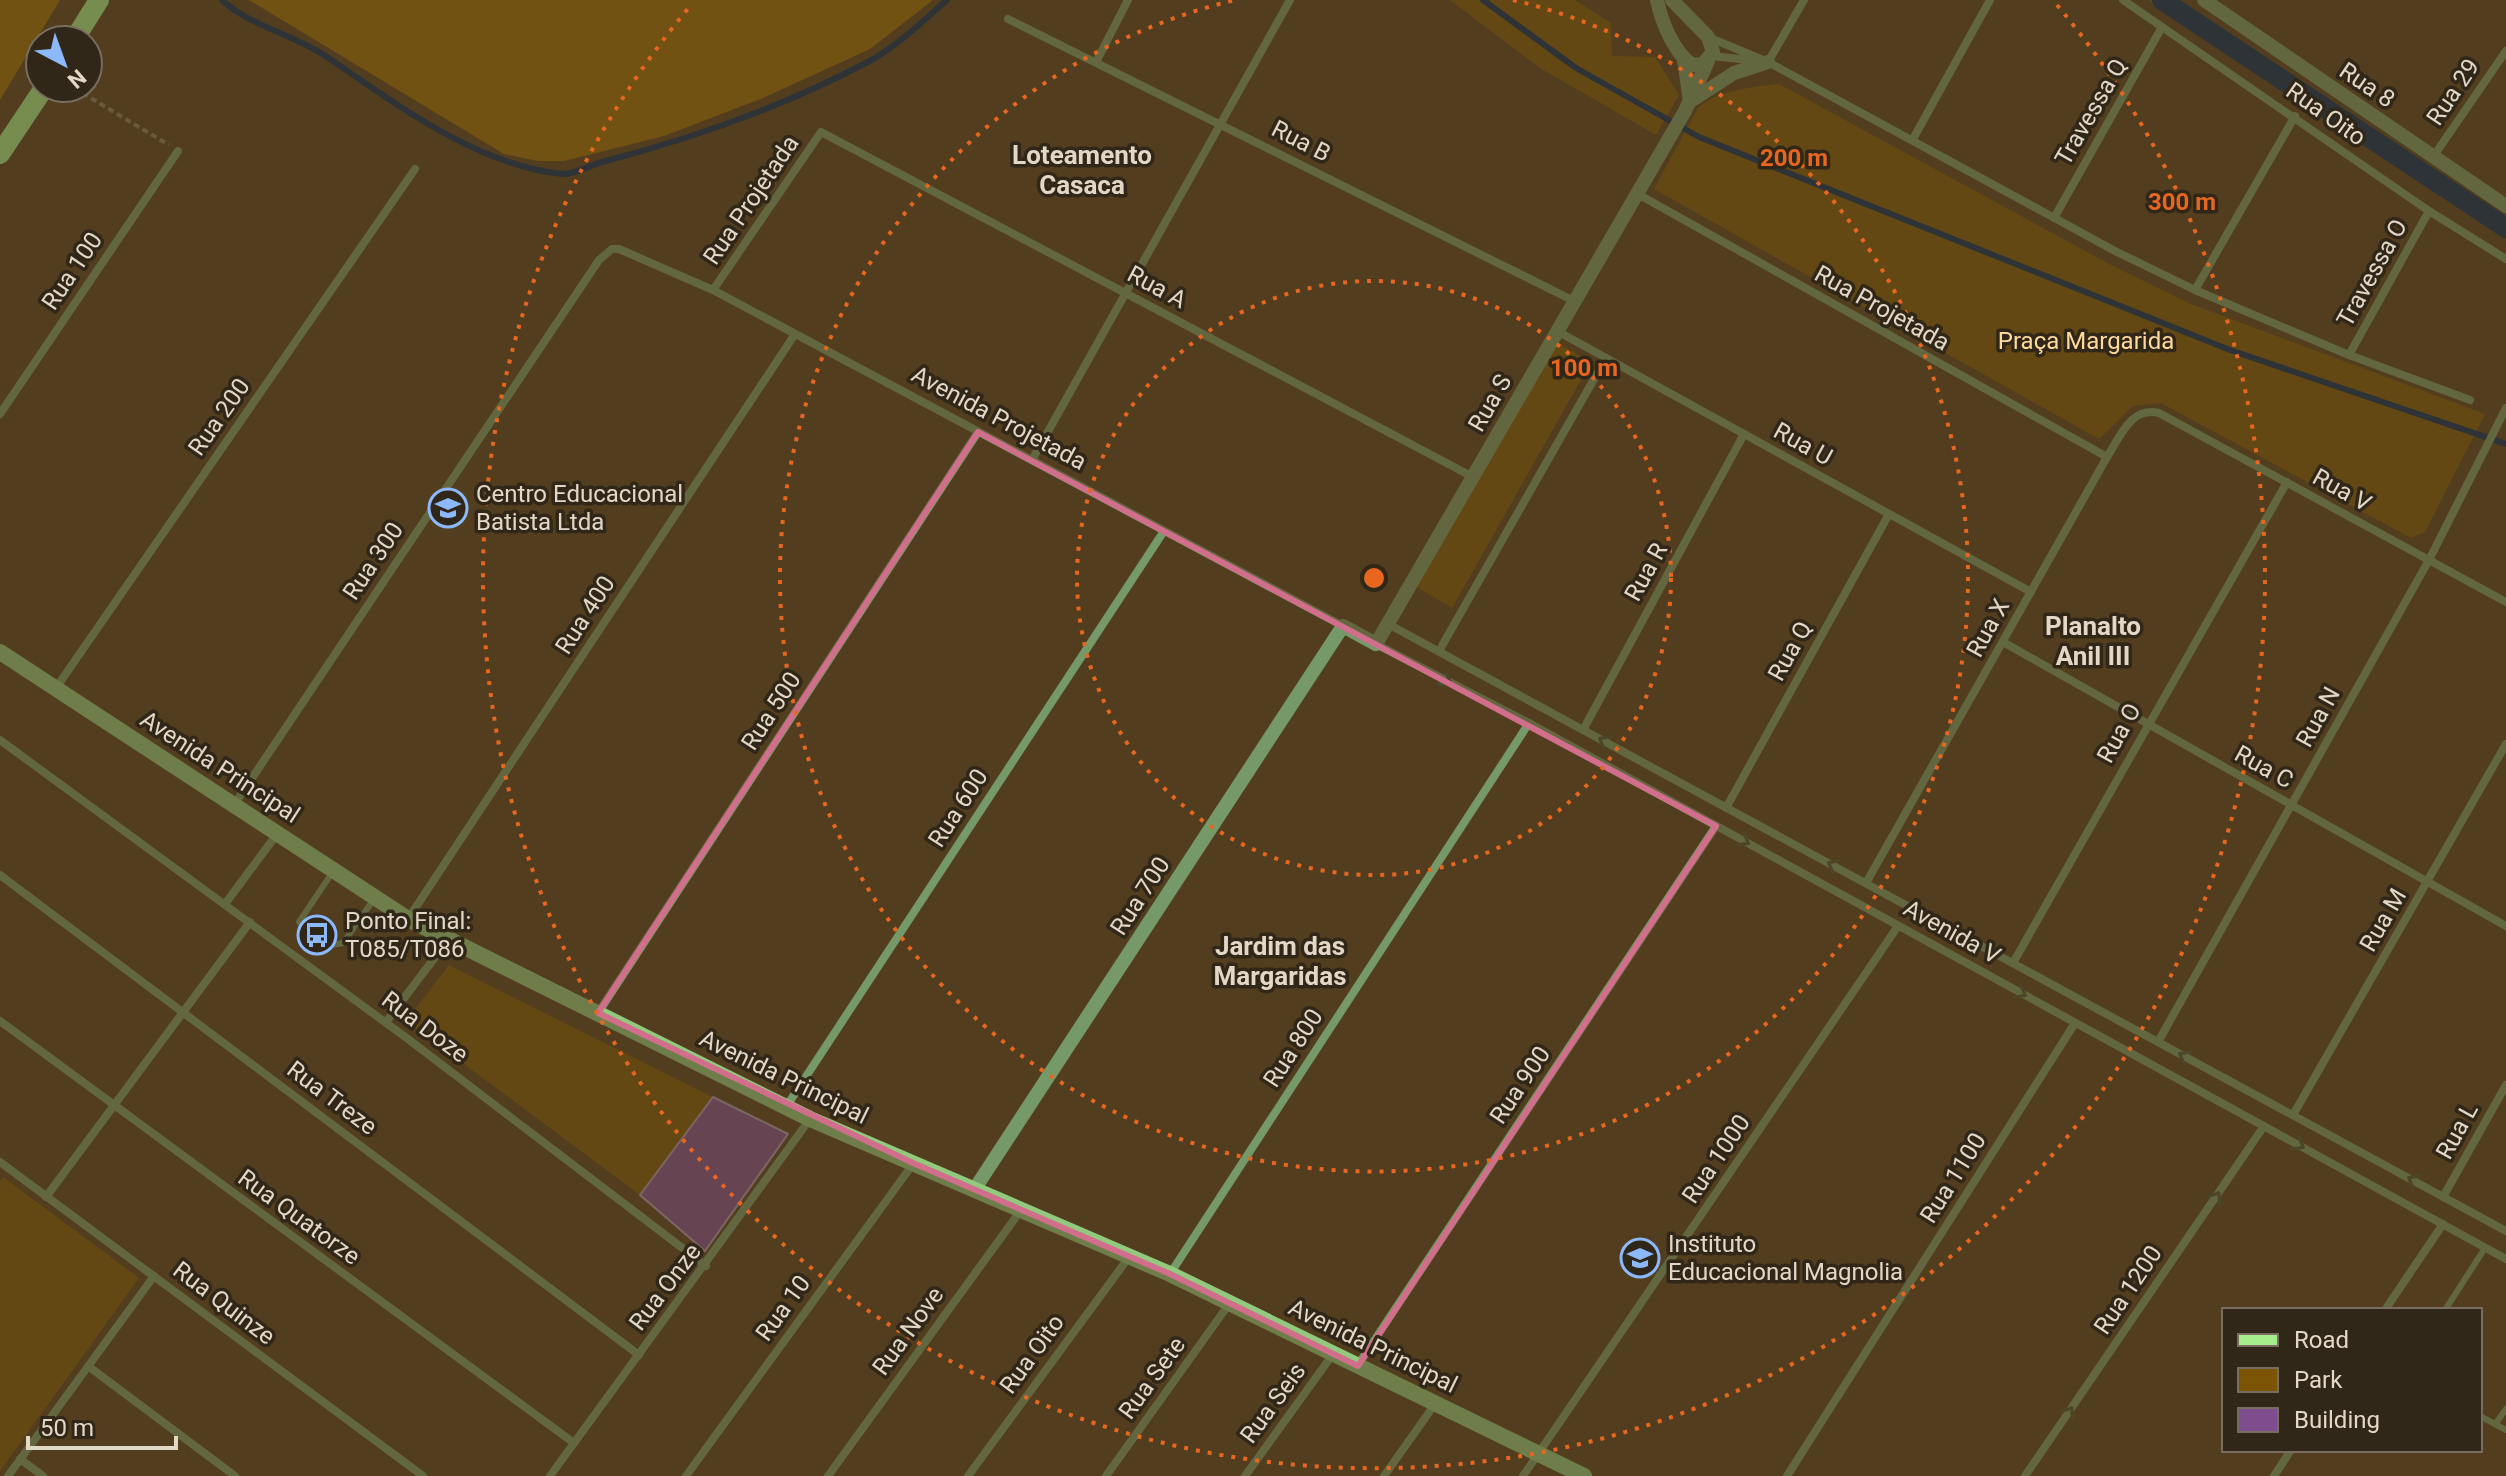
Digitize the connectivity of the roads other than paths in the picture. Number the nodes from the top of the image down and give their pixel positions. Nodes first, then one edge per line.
1 (99, 0) edge
2 (1128, 0) edge
3 (1290, 0) edge
4 (1657, 0) edge
5 (1672, 0) edge
6 (1804, 0) edge
7 (1990, 0) edge
8 (2123, 0) edge
9 (2204, 0) edge
10 (1008, 19) dead end
11 (84, 24) edge
12 (2162, 27) junction
13 (1706, 36) junction
14 (2506, 51) edge
15 (1683, 57) junction
16 (1709, 58) junction
17 (1096, 62) junction
18 (1768, 62) junction
19 (33, 104) edge
20 (1688, 106) junction
21 (2295, 116) junction
22 (1221, 123) junction
23 (821, 132) joint
24 (1913, 139) junction
25 (178, 151) road end
26 (0, 154) edge
27 (2433, 157) junction
28 (415, 169) dead end
29 (1636, 193) junction
30 (2506, 206) edge
31 (2429, 211) junction
32 (2054, 218) junction
33 (2506, 259) edge
34 (599, 260) joint
35 (713, 290) junction
36 (2195, 290) junction
37 (1125, 293) junction
38 (1574, 301) junction
39 (1557, 331) junction
40 (795, 334) junction
41 (2349, 355) junction
42 (1606, 358) junction
43 (2470, 400) dead end
44 (2504, 411) edge
45 (2159, 413) joint
46 (0, 414) edge
47 (978, 432) junction
48 (1744, 434) junction
49 (2107, 457) junction
50 (1032, 460) junction
51 (1473, 477) junction
52 (2287, 482) junction
53 (1889, 514) junction
54 (1164, 531) junction
55 (2429, 560) junction
56 (2031, 592) junction
57 (2506, 602) edge
58 (1388, 624) junction
59 (1343, 626) junction
60 (2003, 642) junction
61 (1376, 644) junction
62 (1439, 651) junction
63 (0, 652) edge
64 (55, 688) junction
65 (1529, 723) junction
66 (2147, 723) junction
67 (1583, 730) junction
68 (0, 740) edge
69 (2506, 744) edge
70 (234, 805) junction
71 (2292, 805) junction
72 (1726, 808) junction
73 (1716, 826) junction
74 (277, 833) junction
75 (335, 870) junction
76 (0, 875) edge
77 (2428, 882) junction
78 (1866, 883) junction
79 (375, 897) junction
80 (225, 904) junction
81 (408, 919) junction
82 (250, 922) junction
83 (1898, 926) junction
84 (2506, 926) edge
85 (449, 939) junction
86 (2013, 963) junction
87 (184, 1011) junction
88 (598, 1013) junction
89 (0, 1021) edge
90 (386, 1022) junction
91 (2075, 1023) junction
92 (2158, 1042) junction
93 (2506, 1085) edge
94 (113, 1106) junction
95 (786, 1107) junction
96 (2293, 1115) junction
97 (810, 1119) junction
98 (2264, 1126) junction
99 (0, 1162) edge
100 (913, 1163) junction
101 (974, 1190) junction
102 (46, 1197) junction
103 (2443, 1197) junction
104 (1021, 1210) junction
105 (2443, 1224) junction
106 (2506, 1231) edge
107 (2485, 1248) junction
108 (1129, 1257) junction
109 (2506, 1259) edge
110 (706, 1266) junction
111 (1170, 1274) junction
112 (154, 1276) junction
113 (1230, 1303) junction
114 (2386, 1308) edge
115 (2446, 1308) edge
116 (1333, 1354) junction
117 (639, 1355) junction
118 (88, 1366) junction
119 (1358, 1366) junction
120 (1435, 1404) junction
121 (2506, 1409) edge
122 (2482, 1417) edge
123 (2496, 1423) junction
124 (2506, 1430) edge
125 (574, 1443) junction
126 (2290, 1452) edge
127 (1539, 1454) junction
128 (20, 1459) junction
129 (552, 1475) edge
130 (8, 1476) edge
131 (43, 1476) edge
132 (235, 1476) edge
133 (423, 1476) edge
134 (686, 1476) edge
135 (828, 1476) edge
136 (968, 1476) edge
137 (1106, 1476) edge
138 (1245, 1476) edge
139 (1384, 1476) edge
140 (1523, 1476) edge
141 (1584, 1476) edge
142 (1787, 1476) edge
143 (2025, 1476) edge
144 (2274, 1476) edge

1 - 11 main road
2 - 17 street
3 - 22 street
4 - 15 street
5 - 13 street
6 - 18 street
7 - 24 street
8 - 12 street, Rua Oito
9 - 27 street, Rua 8
10 - 17 street, Rua B
12 - 21 street, Rua Oito
12 - 32 street, Travessa Q
13 - 15 street
13 - 16 street
13 - 18 street
14 - 27 street, Rua 29
15 - 16 street
15 - 20 street
16 - 18 street
16 - 20 street, Rua S
17 - 22 street, Rua B
18 - 20 street
18 - 24 street
19 - 26 main road
20 - 29 street, Rua S
21 - 31 street, Rua Oito
21 - 36 street
22 - 37 street
22 - 38 street, Rua B
23 - 35 street, Rua Projetada
23 - 37 street, Rua A
24 - 32 street
25 - 46 street, Rua 100
27 - 30 street, Rua 8
28 - 64 street, Rua 200
29 - 38 street, Rua S
29 - 49 street, Rua Projetada
31 - 33 street, Rua Oito
31 - 41 street, Travessa O
32 - 36 street
34 - 35 street, Avenida Projetada
34 - 70 street, Rua 300
35 - 40 street, Avenida Projetada
36 - 41 street
37 - 50 street
37 - 51 street, Rua A
38 - 39 street, Rua S
39 - 42 street, Rua U
39 - 51 street, Rua S
40 - 47 street, Avenida Projetada
40 - 81 street, Rua 400
41 - 43 street
42 - 48 street, Rua U
42 - 62 street
44 - 55 street, Rua N
45 - 49 street, Rua X
45 - 52 street, Rua V
47 - 50 street, Avenida Projetada
47 - 88 street, Rua 500
48 - 53 street, Rua U
48 - 67 street, Rua R
49 - 56 street, Rua X
50 - 54 street, Avenida Projetada
51 - 58 street, Rua S
52 - 55 street, Rua V
52 - 66 street, Rua O
53 - 56 street, Rua U
53 - 72 street, Rua Q
54 - 59 street, Avenida Projetada
54 - 95 street, Rua 600
55 - 57 street, Rua V
55 - 71 street, Rua N
56 - 60 street, Rua X
58 - 61 street, Rua S
58 - 62 street, Avenida V
59 - 61 street, Avenida Projetada
59 - 101 street, Rua 700
60 - 66 street, Rua C
60 - 78 street, Rua X
61 -> 65 street, Avenida V
62 - 67 street, Avenida V
63 - 64 main road, Avenida Principal
64 - 70 main road, Avenida Principal
65 - 73 street, Avenida V
65 - 111 street, Rua 800
66 - 71 street, Rua C
66 - 86 street, Rua O
72 -> 67 street, Avenida V
68 - 80 street, Rua Doze
69 - 77 street, Rua M
70 - 74 main road, Avenida Principal
71 - 77 street, Rua C
71 - 92 street, Rua N
78 -> 72 street, Avenida V
73 -> 83 street, Avenida V
73 - 119 street, Rua 900
74 - 75 main road, Avenida Principal
74 - 80 street
75 - 79 main road, Avenida Principal
75 - 79 lane
76 - 87 street, Rua Treze
77 - 84 street, Rua C
77 - 96 street, Rua M
78 - 86 street, Avenida V
79 - 81 main road, Avenida Principal
80 - 82 street, Rua Doze
81 - 85 main road, Avenida Principal
82 - 87 street
82 - 90 street, Rua Doze
83 -> 91 street, Avenida V
83 - 127 street, Rua 1000
85 - 88 main road, Avenida Principal
85 - 90 street
86 - 92 street, Avenida V
87 - 94 street
87 - 117 street, Rua Treze
88 - 95 main road, Avenida Principal
89 - 94 street, Rua Quatorze
90 - 110 street, Rua Doze
91 - 98 street, Avenida V
91 - 142 street, Rua 1100
96 -> 92 street, Avenida V
93 - 103 street, Rua L
94 - 102 street
94 - 125 street, Rua Quatorze
95 - 97 main road, Avenida Principal
103 -> 96 street, Avenida V
97 - 100 main road, Avenida Principal
97 - 110 street, Rua Onze
98 -> 105 street, Avenida V
143 -> 98 street, Rua 1200
99 - 102 street, Rua Quinze
100 - 101 main road, Avenida Principal
100 - 134 street, Rua 10
101 - 104 main road, Avenida Principal
102 - 112 street, Rua Quinze
103 - 106 street, Avenida V
104 - 108 main road, Avenida Principal
104 - 135 street, Rua Nove
105 - 107 street, Avenida V
105 - 114 street
107 - 109 street, Avenida V
107 - 115 lane
108 - 111 main road, Avenida Principal
108 - 136 street, Rua Oito
110 - 117 street, Rua Onze
111 - 113 main road, Avenida Principal
112 - 118 street
112 - 133 street, Rua Quinze
113 - 116 main road, Avenida Principal
113 - 137 street, Rua Sete
116 - 119 main road, Avenida Principal
116 - 138 street, Rua Seis
117 - 125 street, Rua Onze
118 - 128 street
118 - 132 street
119 - 120 main road, Avenida Principal
120 - 127 main road, Avenida Principal
120 - 139 street
121 - 123 lane
122 - 123 lane
123 - 124 lane
125 - 129 street, Rua Onze
126 - 144 street
127 - 140 street, Rua 1000
127 - 141 main road, Avenida Principal
128 - 130 street
128 - 131 street

